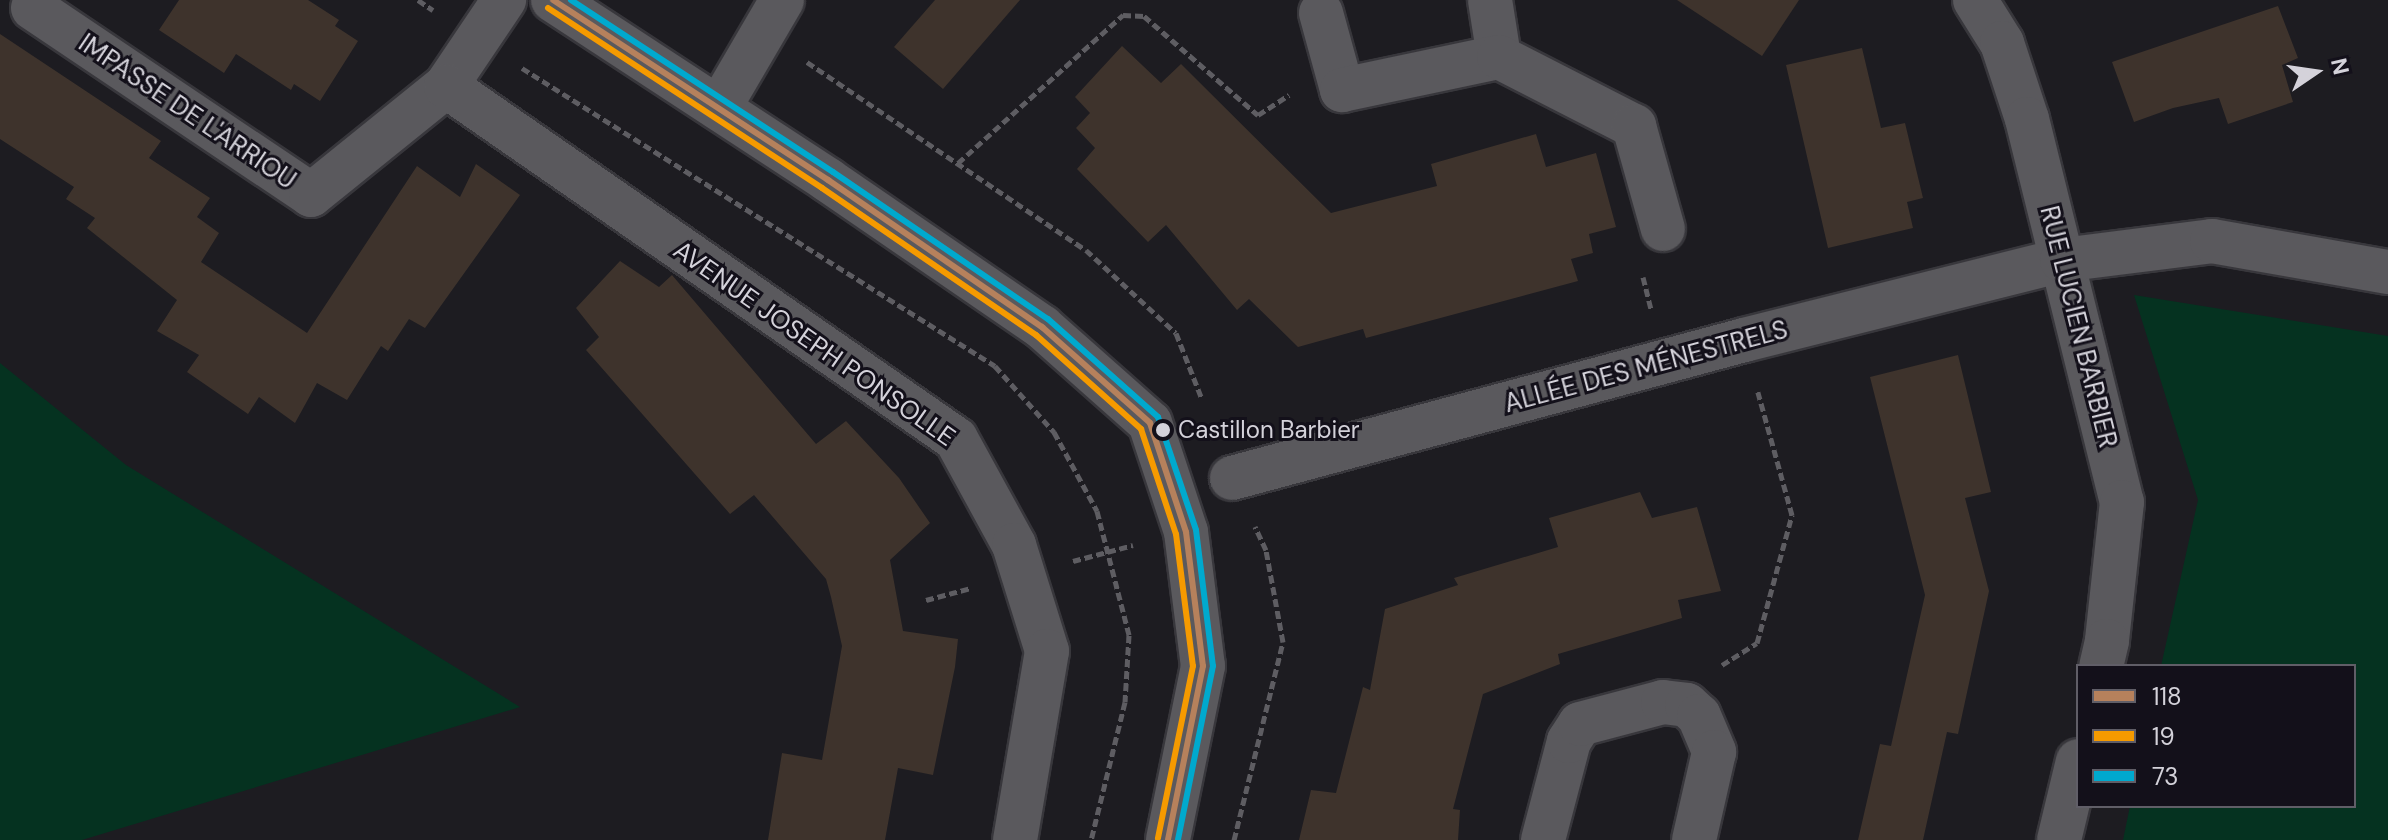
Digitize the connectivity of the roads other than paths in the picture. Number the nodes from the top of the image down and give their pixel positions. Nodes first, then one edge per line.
1 (504, 0) edge
2 (553, 0) edge
3 (782, 0) edge
4 (1490, 0) edge
5 (1975, 0) edge
6 (33, 8) dead end
7 (1321, 13) dead end
8 (1499, 57) junction
9 (446, 86) junction
10 (719, 108) junction
11 (1663, 229) road end
12 (2062, 260) junction
13 (2388, 272) edge
14 (1232, 478) dead end
15 (2101, 664) edge
16 (2076, 769) edge
17 (1015, 840) edge
18 (1168, 840) edge
19 (1543, 840) edge
20 (1694, 840) edge
21 (2059, 840) edge

1 - 9 street, IMPASSE DE L'ARRIOU
2 - 10 street
3 - 10 street
4 - 8 street
5 - 12 street, RUE LUCIEN BARBIER
6 - 9 street, IMPASSE DE L'ARRIOU
7 - 8 street
8 - 11 street
9 - 17 street, AVENUE JOSEPH PONSOLLE
10 - 18 street
12 - 13 street, ALLÉE DES MÉNESTRELS
12 - 14 street, ALLÉE DES MÉNESTRELS
12 - 15 street, RUE LUCIEN BARBIER
16 - 21 street
19 - 20 street

